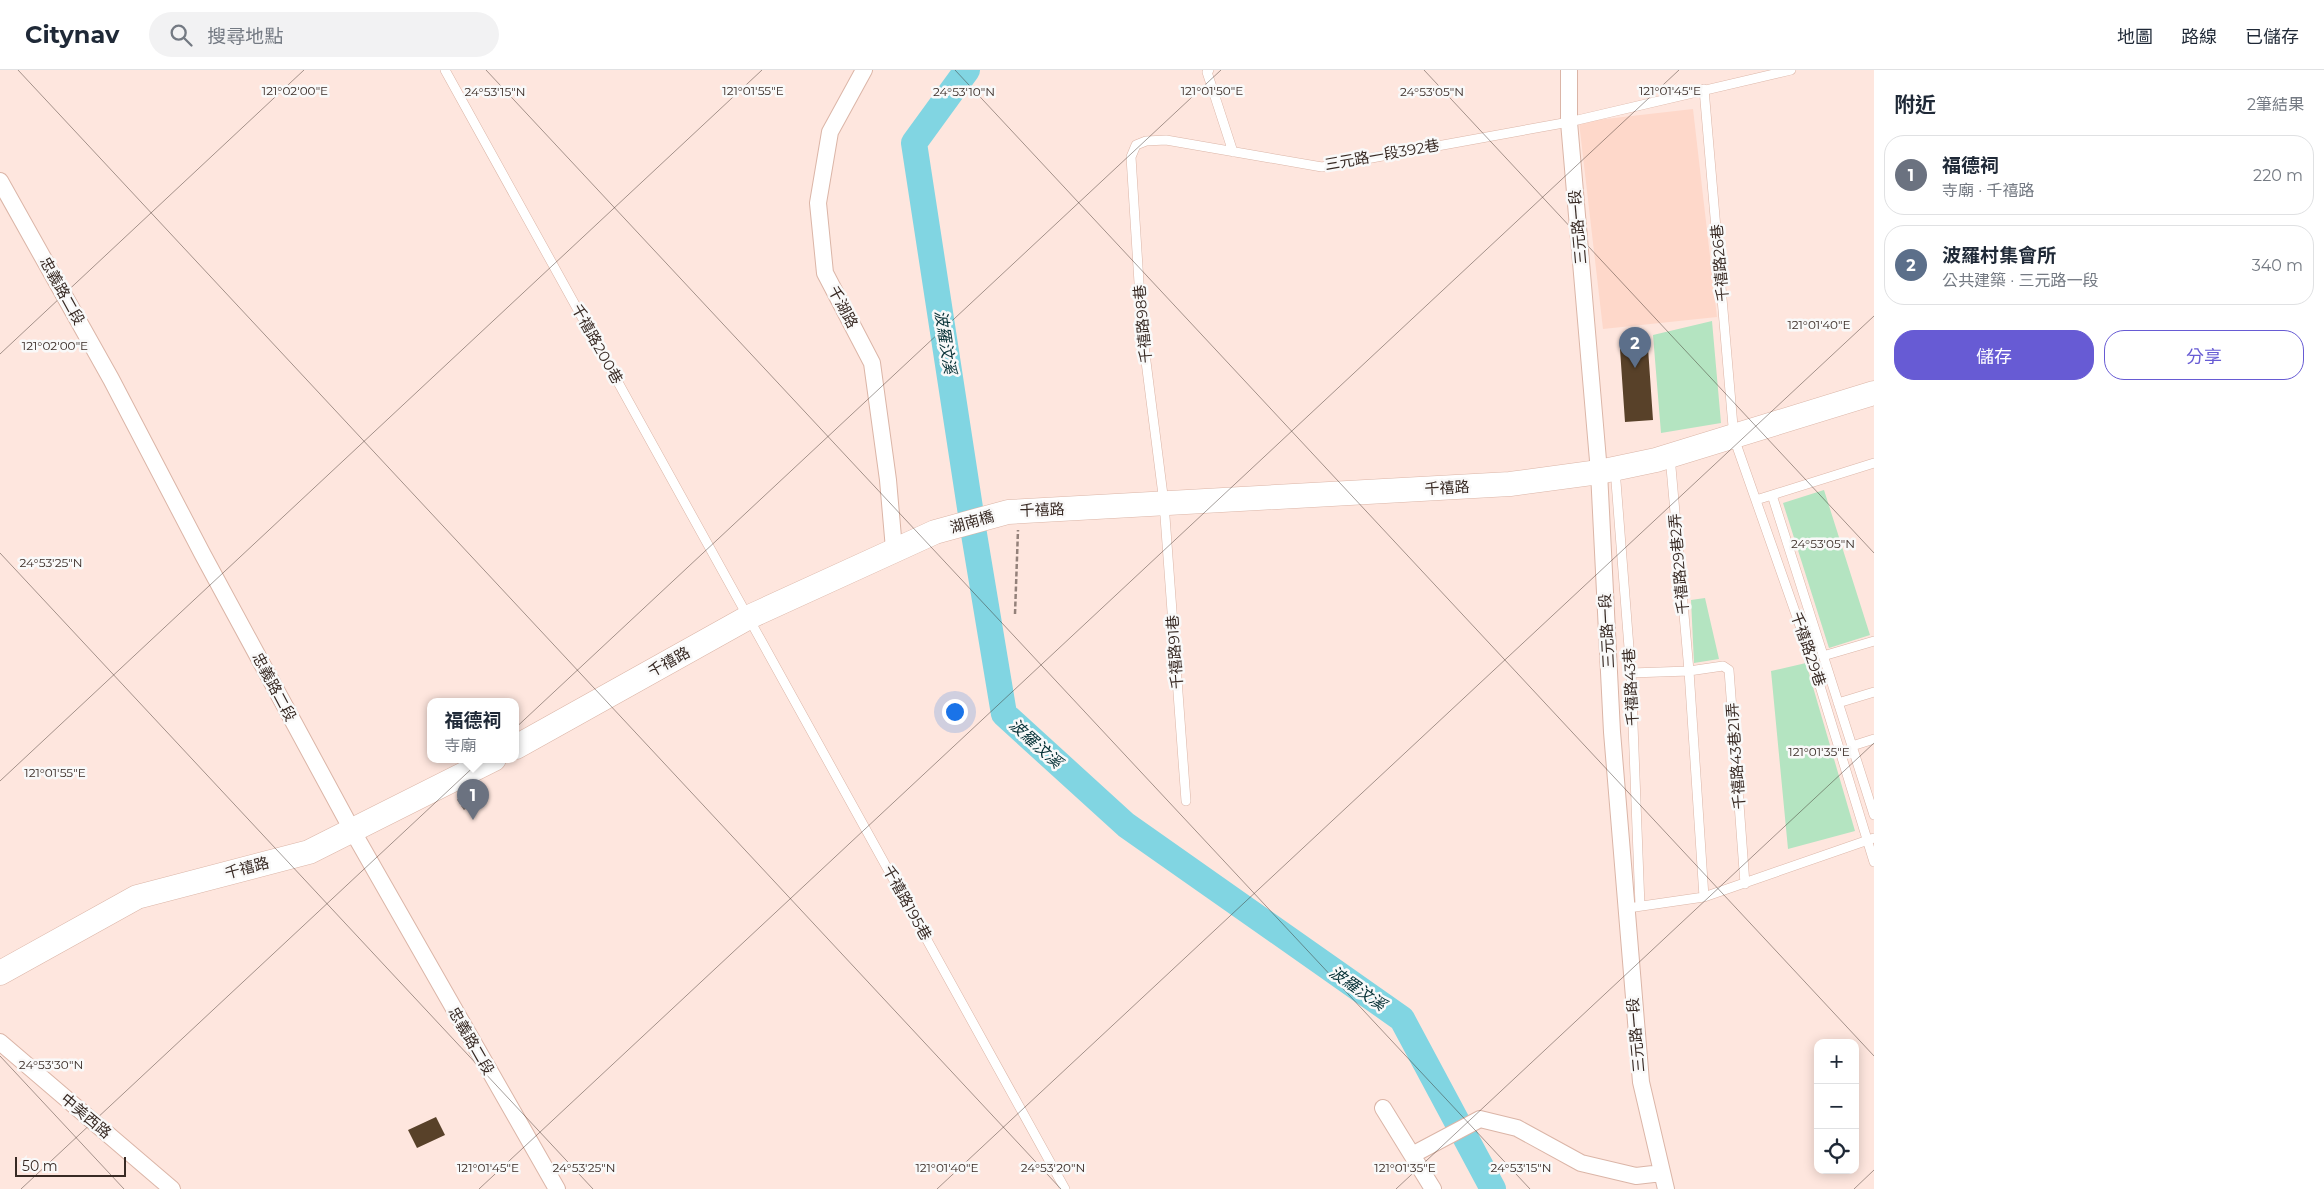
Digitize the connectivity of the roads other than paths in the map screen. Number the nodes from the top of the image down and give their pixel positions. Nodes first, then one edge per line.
1 (445, 70) edge
2 (864, 70) edge
3 (1209, 70) edge
4 (1569, 70) edge
5 (1792, 70) edge
6 (1704, 89) junction
7 (1569, 122) junction
8 (1136, 145) joint
9 (1234, 152) junction
10 (0, 181) edge
11 (1874, 393) edge
12 (1734, 438) junction
13 (1670, 456) junction
14 (1874, 463) edge
15 (1607, 470) junction
16 (1772, 495) junction
17 (1756, 500) junction
18 (1164, 503) junction
19 (1014, 511) joint
20 (935, 532) joint
21 (894, 549) junction
22 (748, 617) junction
23 (1874, 642) edge
24 (1824, 656) junction
25 (1688, 671) junction
26 (1631, 674) junction
27 (1874, 692) edge
28 (1838, 703) junction
29 (1874, 739) edge
30 (519, 745) edge
31 (1852, 746) junction
32 (486, 763) edge
33 (1871, 793) edge
34 (1186, 801) dead end
35 (1874, 815) edge
36 (352, 830) junction
37 (1870, 839) edge
38 (1874, 862) edge
39 (1745, 884) junction
40 (1704, 897) junction
41 (1632, 907) junction
42 (0, 973) edge
43 (0, 1042) edge
44 (1383, 1108) dead end
45 (1412, 1155) junction
46 (1662, 1173) junction
47 (172, 1189) edge
48 (557, 1189) edge
49 (1065, 1189) edge
50 (1433, 1189) edge
51 (1666, 1189) edge

1 - 22 lane, 千禧路200巷
2 - 21 street, 千湖路
3 - 9 lane
4 - 7 street, 三元路一段
5 - 6 lane, 三元路一段392巷
6 - 7 lane, 三元路一段392巷
6 - 12 lane, 千禧路26巷
7 - 9 lane, 三元路一段392巷
7 - 15 street, 三元路一段
8 - 9 lane, 三元路一段392巷
8 - 18 lane, 千禧路98巷
10 - 36 street, 忠義路二段
11 - 12 street, 千禧路
12 - 13 street, 千禧路
12 - 17 lane, 千禧路29巷
13 - 15 street, 千禧路
13 - 25 lane, 千禧路29巷2弄
14 - 16 lane
15 - 18 street, 千禧路
15 - 26 lane, 千禧路43巷
15 - 41 street, 三元路一段
16 - 17 lane
16 - 24 lane
17 - 37 lane, 千禧路29巷
18 - 19 street, 千禧路
18 - 34 lane, 千禧路91巷
19 - 20 street, 湖南橋
20 - 21 street, 千禧路
21 - 22 street, 千禧路
22 - 30 street, 千禧路
22 - 49 lane, 千禧路195巷
23 - 24 lane
24 - 28 lane
25 - 26 lane, 千禧路43巷21弄
25 - 39 lane, 千禧路43巷21弄
25 - 40 lane
26 - 41 lane, 千禧路43巷
27 - 28 lane
28 - 31 lane
29 - 31 lane
31 - 33 lane
32 - 36 street, 千禧路
33 - 35 lane
36 - 42 street, 千禧路
36 - 48 street, 忠義路二段
37 - 38 lane, 千禧路29巷
37 - 39 lane
39 - 40 lane
40 - 41 lane
41 - 46 street, 三元路一段
43 - 47 street, 中美西路
44 - 45 street
45 - 46 street
45 - 50 street
46 - 51 street, 三元路一段

